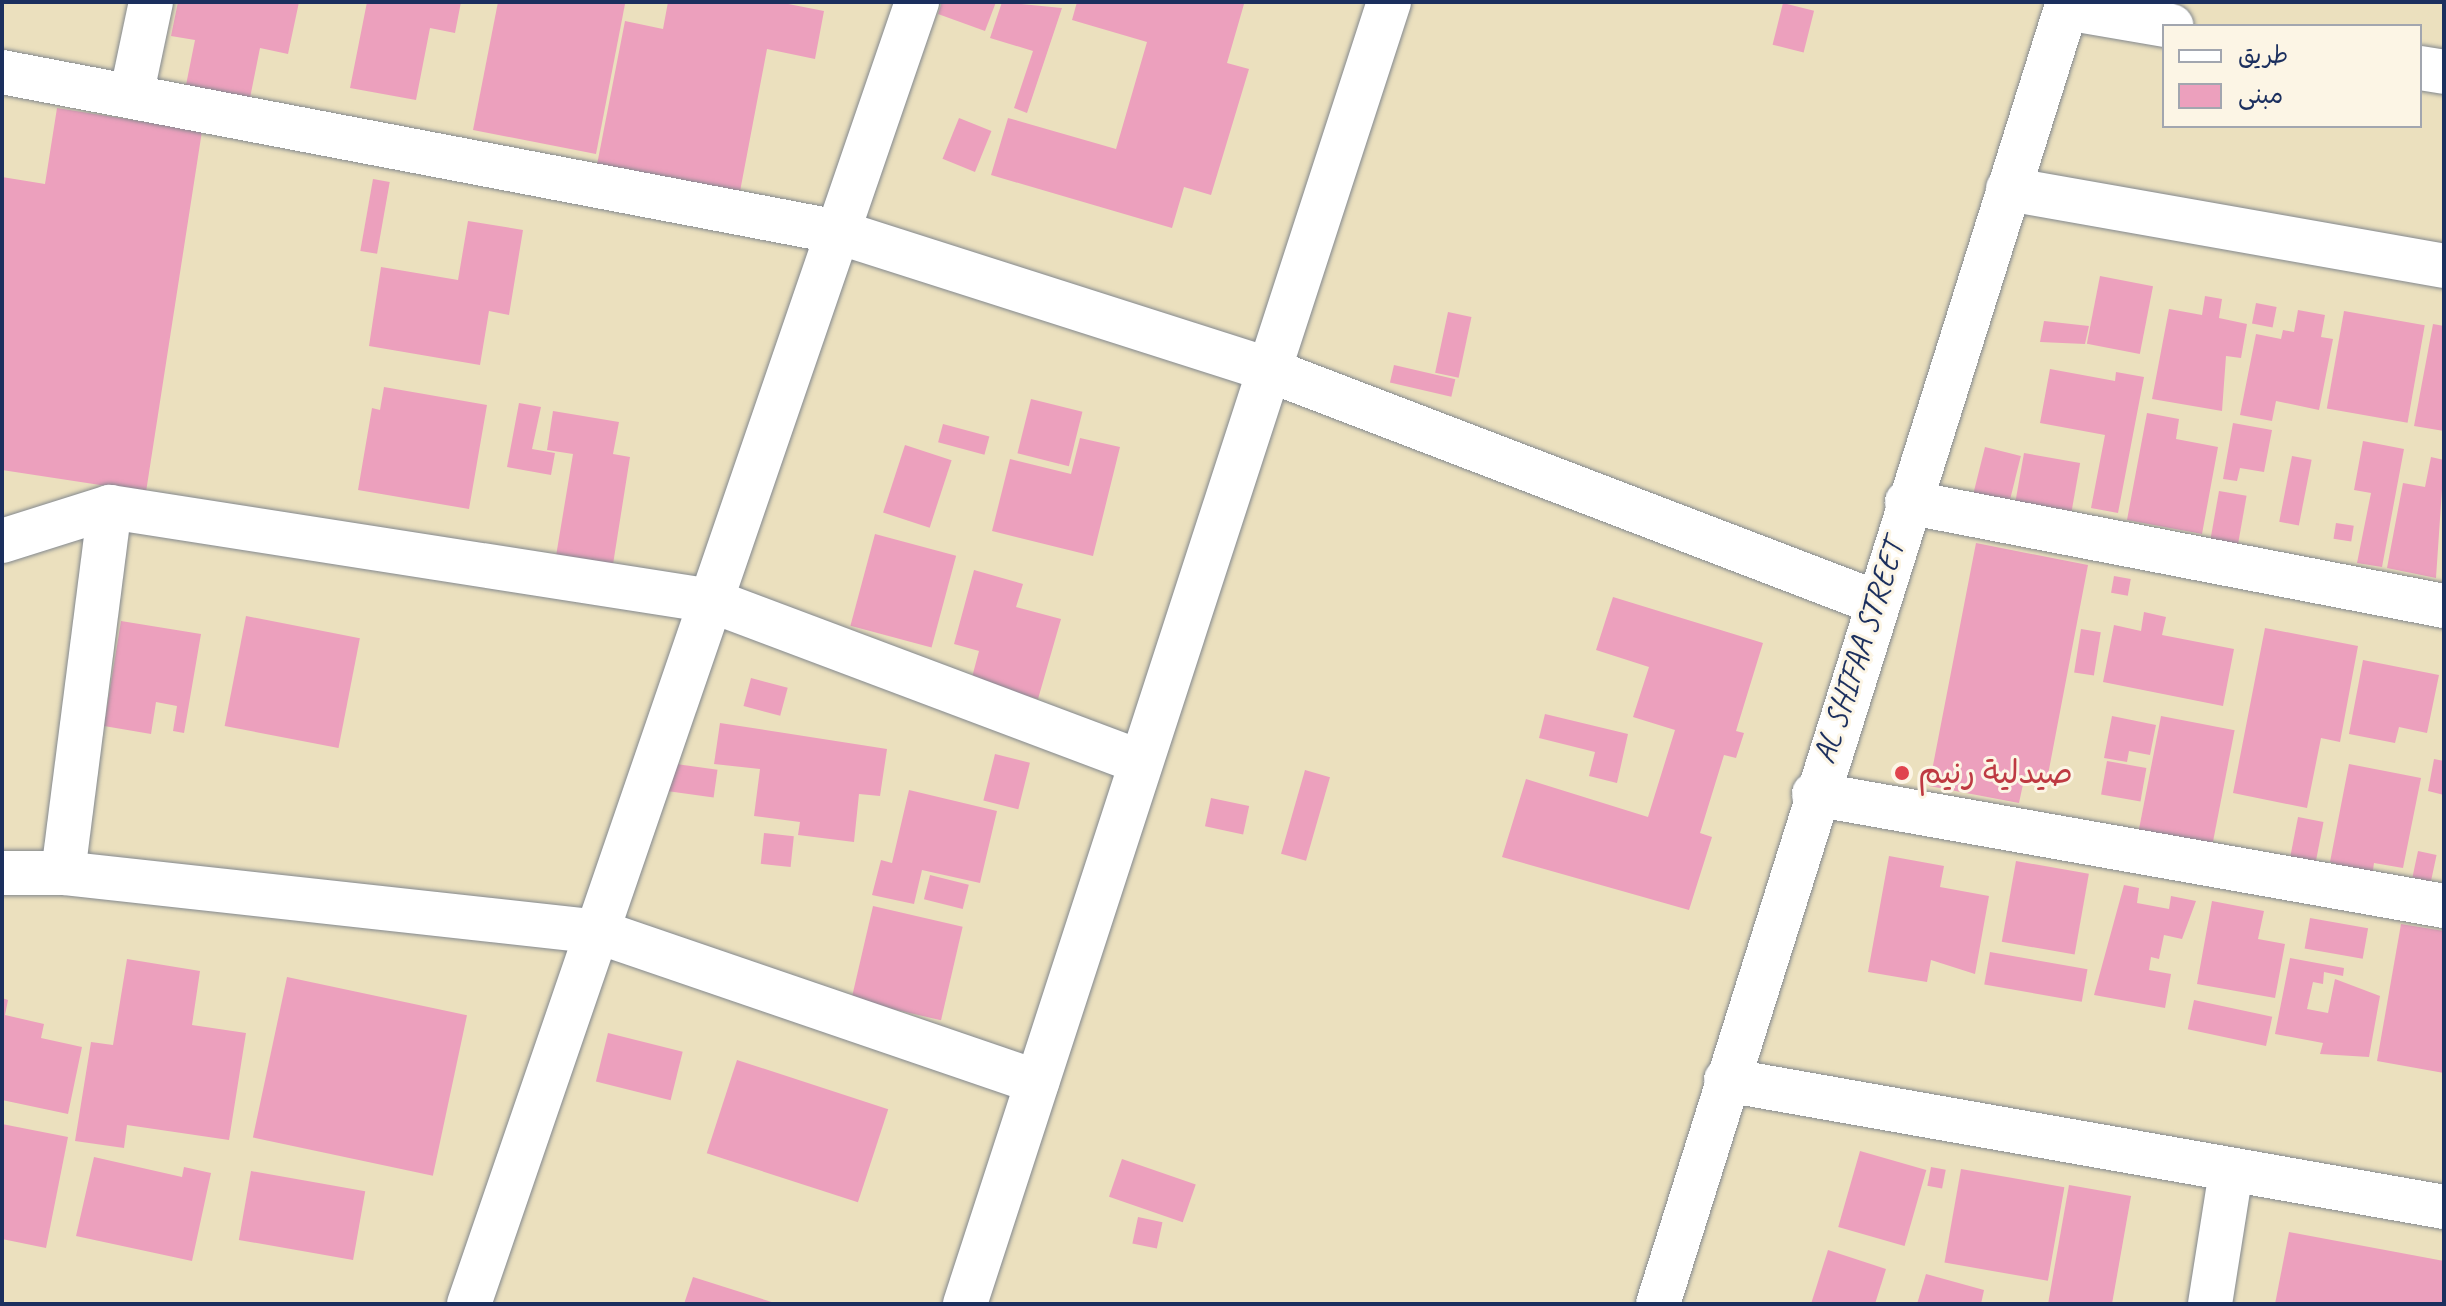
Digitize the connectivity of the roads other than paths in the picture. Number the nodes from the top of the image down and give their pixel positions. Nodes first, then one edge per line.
1 (151, 2) edge
2 (917, 2) edge
3 (1389, 2) edge
4 (2067, 5) edge
5 (2162, 24) edge
6 (2422, 68) edge
7 (2, 72) edge
8 (2444, 72) edge
9 (132, 92) junction
10 (2008, 189) junction
11 (838, 232) junction
12 (2444, 266) edge
13 (1266, 369) junction
14 (1907, 502) junction
15 (110, 507) junction
16 (2, 541) edge
17 (712, 601) junction
18 (1875, 602) junction
19 (2444, 606) edge
20 (1138, 761) junction
21 (1814, 794) junction
22 (2, 873) edge
23 (63, 873) junction
24 (2444, 906) edge
25 (599, 932) junction
26 (1726, 1080) junction
27 (1037, 1082) junction
28 (2231, 1171) junction
29 (2444, 1207) edge
30 (469, 1304) edge
31 (965, 1304) edge
32 (1658, 1304) edge
33 (2210, 1304) edge

1 - 9 street
2 - 11 street
3 - 13 street
4 - 5 street
4 - 10 street, AL SHIFAA STREET
6 - 8 street
7 - 9 street
9 - 11 street
10 - 12 street
10 - 14 street, AL SHIFAA STREET
11 - 13 street
11 - 17 street
13 - 18 street
13 - 20 street
14 - 18 street, AL SHIFAA STREET
14 - 19 street
15 - 16 street
15 - 17 street
15 - 23 street
17 - 20 street
17 - 25 street
18 - 21 street, AL SHIFAA STREET
20 - 27 street
21 - 24 street
21 - 26 street, AL SHIFAA STREET
22 - 23 street
23 - 25 street
25 - 27 street
25 - 30 street
26 - 28 street
26 - 32 street, AL SHIFAA STREET
27 - 31 street
28 - 29 street
28 - 33 street

